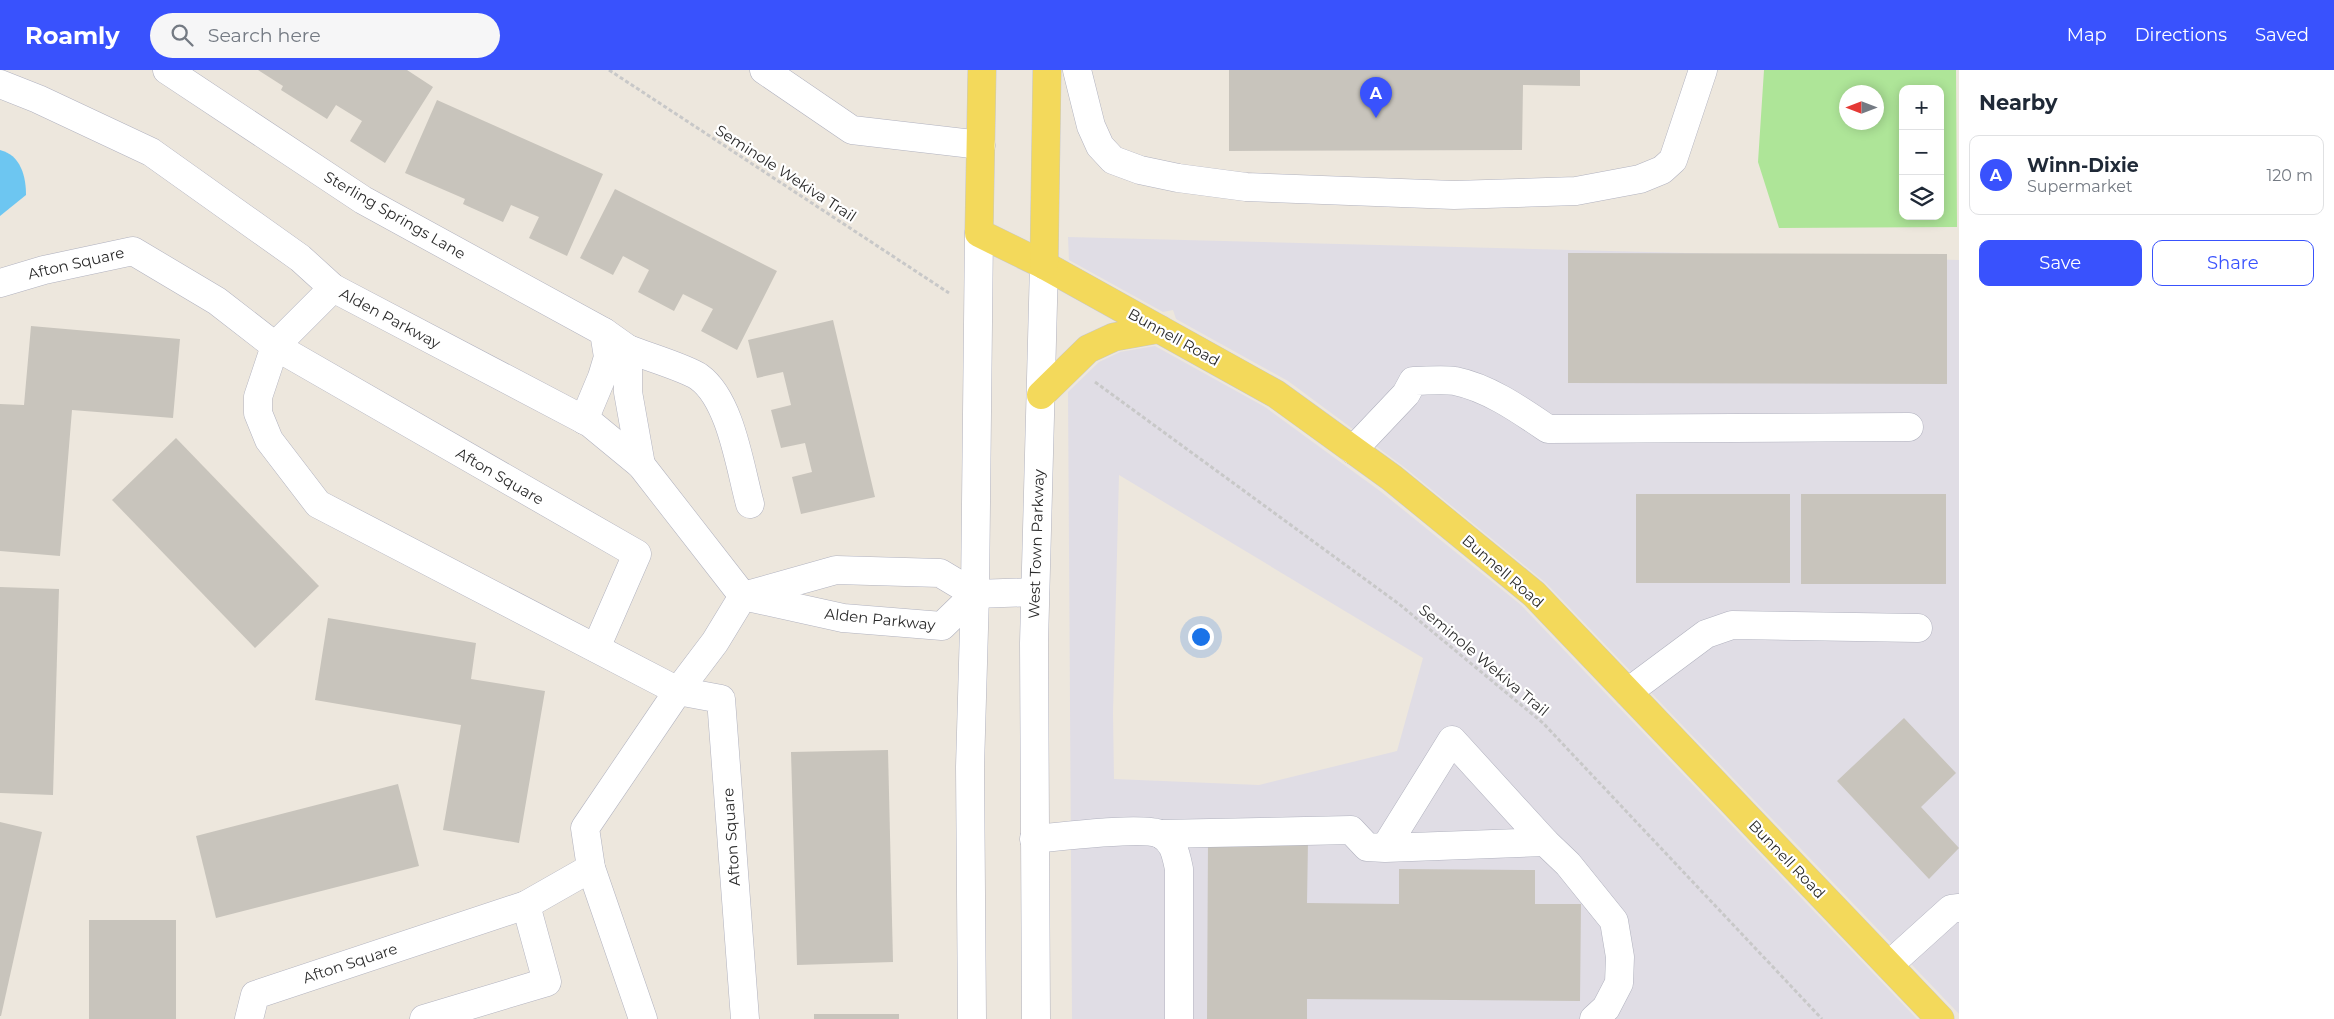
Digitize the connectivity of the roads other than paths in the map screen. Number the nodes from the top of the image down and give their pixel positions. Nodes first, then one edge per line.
1 (167, 70) edge
2 (764, 70) edge
3 (982, 70) edge
4 (1047, 70) edge
5 (1077, 70) edge
6 (1703, 70) edge
7 (0, 84) edge
8 (981, 145) junction
9 (979, 233) junction
10 (1044, 265) junction
11 (0, 283) edge
12 (333, 288) junction
13 (1159, 329) junction
14 (604, 332) junction
15 (275, 346) junction
16 (628, 349) junction
17 (1041, 395) junction
18 (584, 420) junction
19 (1909, 427) dead end
20 (1353, 450) junction
21 (641, 464) junction
22 (750, 504) dead end
23 (1035, 592) junction
24 (975, 594) junction
25 (744, 596) junction
26 (1918, 628) dead end
27 (596, 648) junction
28 (678, 691) junction
29 (1628, 692) junction
30 (1160, 834) junction
31 (1034, 839) junction
32 (1544, 842) junction
33 (1385, 848) junction
34 (592, 868) junction
35 (526, 905) junction
36 (1956, 905) edge
37 (1888, 965) junction
38 (249, 1019) edge
39 (424, 1019) edge
40 (643, 1019) edge
41 (745, 1019) edge
42 (972, 1019) edge
43 (1036, 1019) edge
44 (1180, 1019) edge
45 (1594, 1019) edge
46 (1940, 1019) edge

1 - 14 street, Sterling Springs Lane
2 - 8 street
3 - 8 main road
4 - 10 main road, West Town Parkway
5 - 6 street
7 - 12 street, Alden Parkway
8 - 9 main road
9 - 10 main road, Bunnell Road
9 - 24 street
10 - 13 main road, Bunnell Road
10 - 17 street, West Town Parkway
11 - 15 street, Afton Square
12 - 15 street
12 - 18 street, Alden Parkway
13 - 17 main road
13 - 20 main road, Bunnell Road
14 - 16 street, Sterling Springs Lane
14 - 18 street
15 - 27 street, Afton Square
15 - 27 street, Afton Square
16 - 21 street
16 - 22 street, Sterling Springs Lane
17 - 23 street, West Town Parkway
18 - 21 street, Alden Parkway
19 - 20 street
20 - 29 main road, Bunnell Road
21 - 25 street, Alden Parkway
23 - 24 street
23 - 31 street, West Town Parkway
24 - 25 street
24 - 25 street, Alden Parkway
24 - 42 street
25 - 28 street
26 - 29 street
27 - 28 street, Afton Square
28 - 34 street
28 - 41 street, Afton Square
29 - 37 main road, Bunnell Road
30 - 31 street
30 - 33 street
30 - 44 street
31 - 43 street, West Town Parkway
32 - 33 street
32 - 33 street
32 - 45 street
34 - 35 street, Afton Square
34 - 40 street
35 - 38 street, Afton Square
35 - 39 street
36 - 37 street
37 - 46 main road, Bunnell Road

